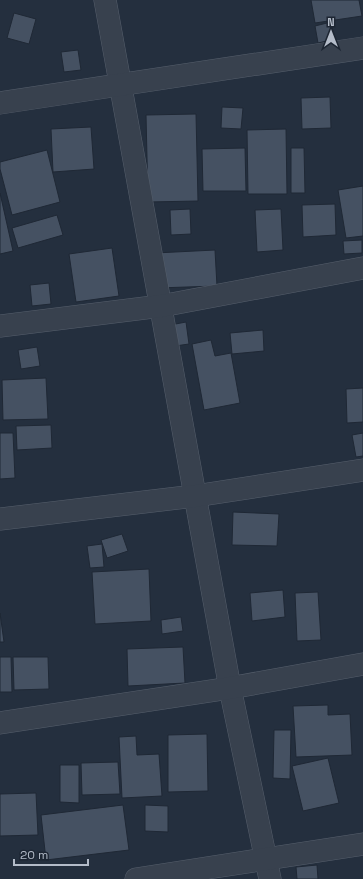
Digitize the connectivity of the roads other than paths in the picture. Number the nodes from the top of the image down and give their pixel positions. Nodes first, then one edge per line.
1 (105, 0) edge
2 (363, 48) edge
3 (120, 83) junction
4 (0, 103) edge
5 (363, 268) edge
6 (161, 306) junction
7 (0, 326) edge
8 (363, 470) edge
9 (195, 496) junction
10 (0, 519) edge
11 (363, 664) edge
12 (230, 688) junction
13 (0, 723) edge
14 (363, 844) edge
15 (268, 869) edge
16 (136, 879) edge

1 - 3 street
2 - 3 street
3 - 4 street
3 - 6 street
5 - 6 street
6 - 7 street
6 - 9 street
8 - 9 street
9 - 10 street
9 - 12 street
11 - 12 street
12 - 13 street
12 - 15 street
14 - 15 street
15 - 16 street

